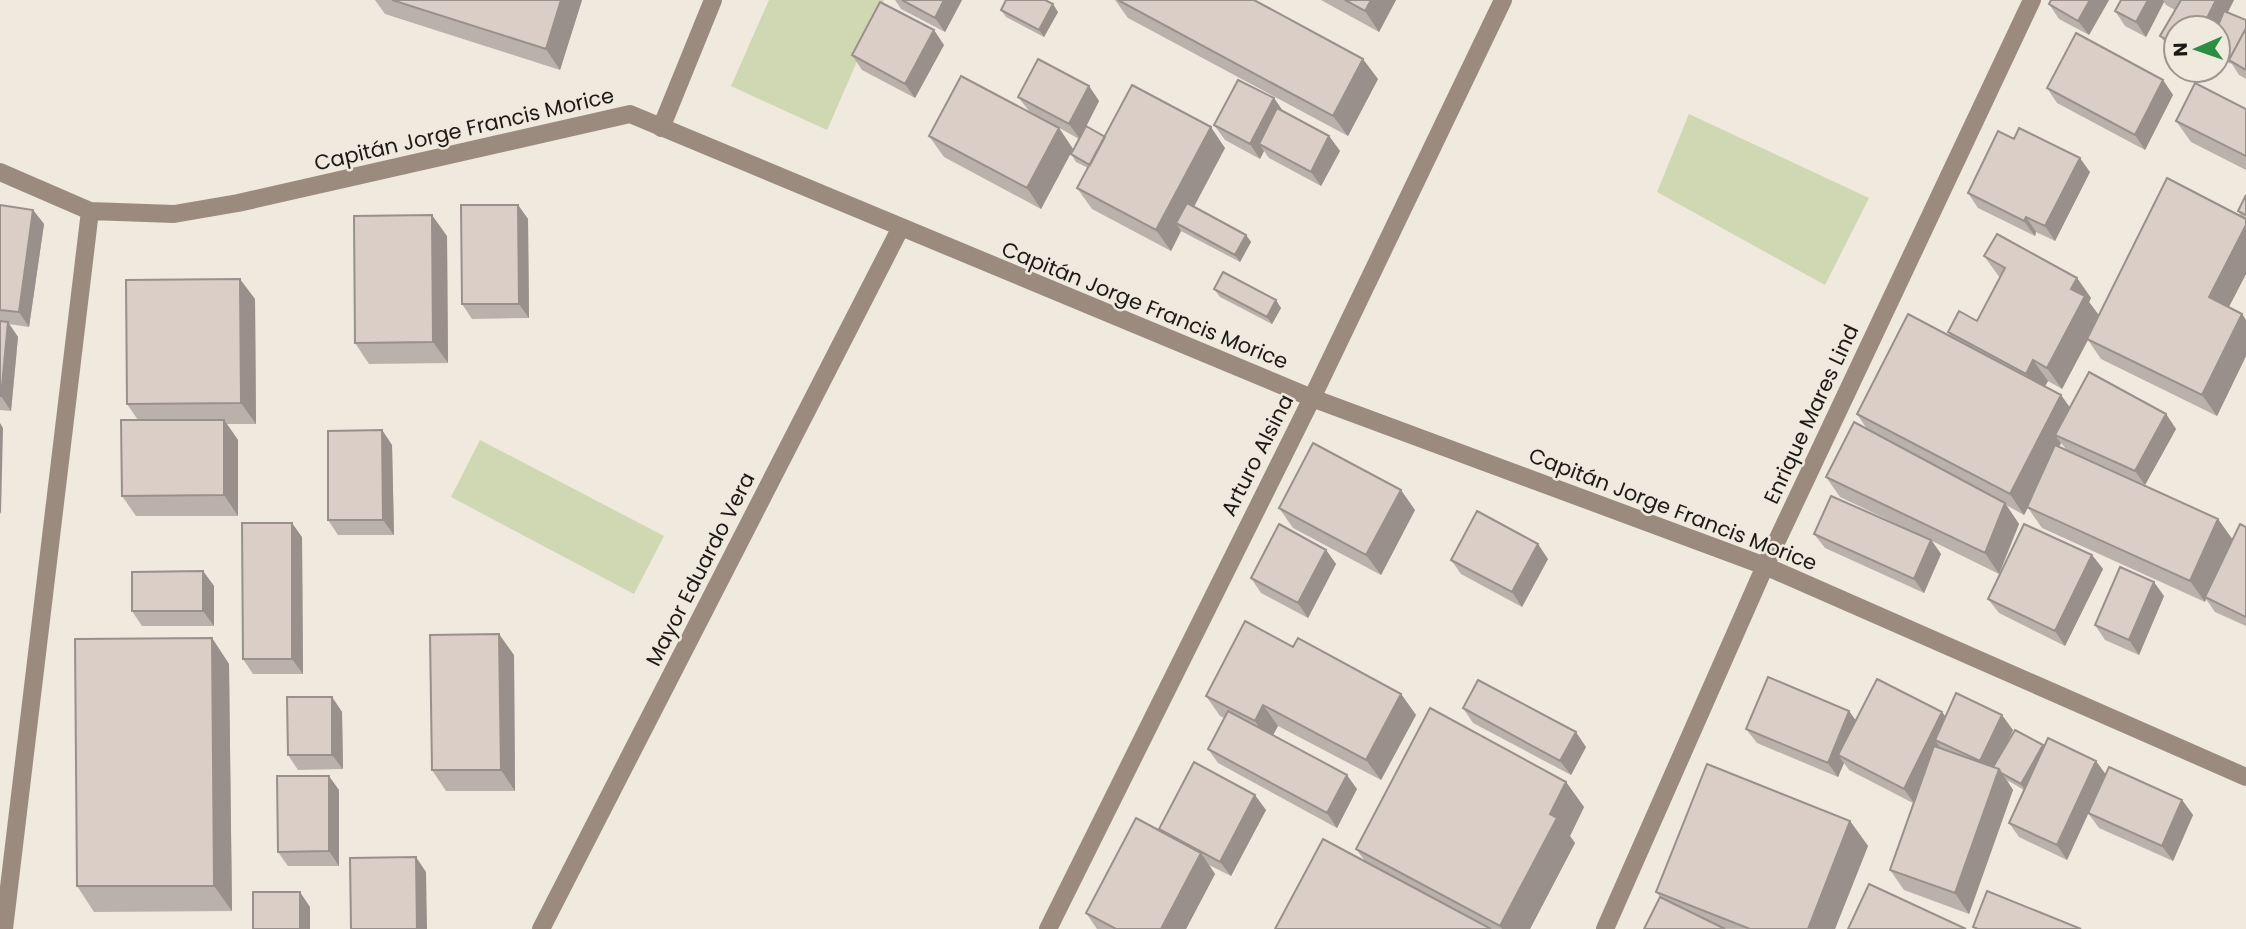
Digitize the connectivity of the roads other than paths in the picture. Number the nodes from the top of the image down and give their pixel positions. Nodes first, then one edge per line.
1 (713, 0) edge
2 (1503, 0) edge
3 (2032, 0) edge
4 (661, 128) junction
5 (0, 172) edge
6 (90, 211) junction
7 (900, 229) junction
8 (1312, 398) junction
9 (1765, 566) junction
10 (2246, 776) edge
11 (5, 929) edge
12 (541, 929) edge
13 (1048, 929) edge
14 (1605, 929) edge

1 - 4 street
2 - 8 street, Arturo Alsina
3 - 9 street, Enrique Mares Lind
4 - 6 street, Capitán Jorge Francis Morice
4 - 7 street, Capitán Jorge Francis Morice
5 - 6 street, Capitán Jorge Francis Morice
6 - 11 street
7 - 8 street, Capitán Jorge Francis Morice
7 - 12 street, Mayor Eduardo Vera
8 - 9 street, Capitán Jorge Francis Morice
8 - 13 street, Arturo Alsina
9 - 10 street, Capitán Jorge Francis Morice
9 - 14 street, Enrique Mares Lind

